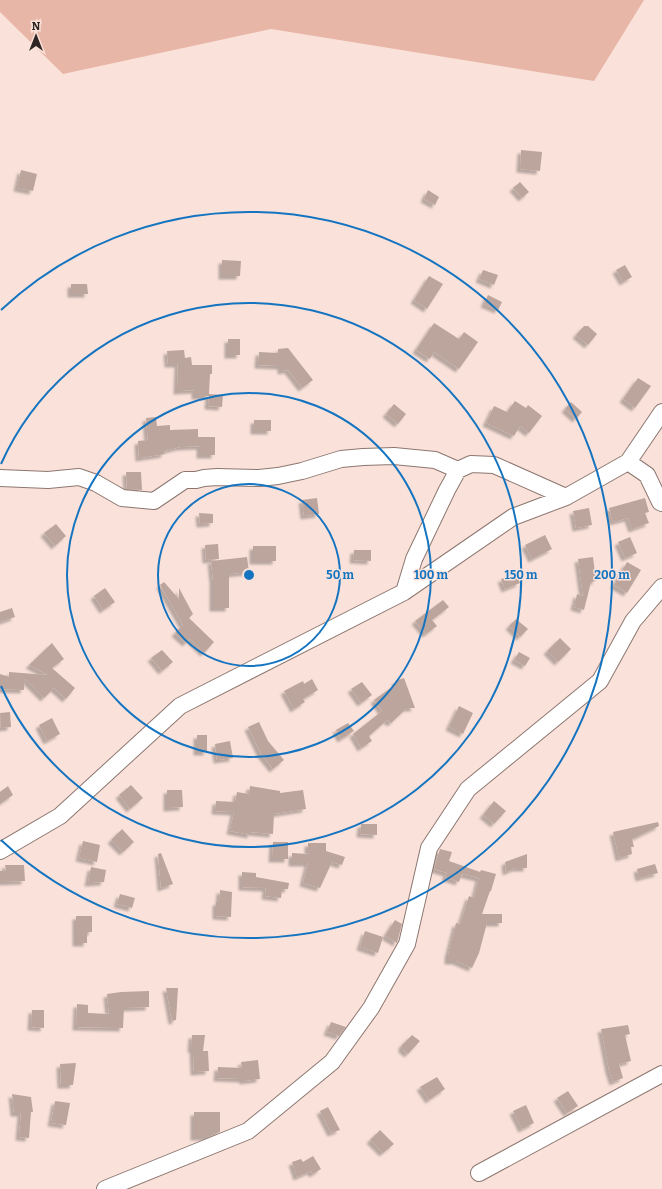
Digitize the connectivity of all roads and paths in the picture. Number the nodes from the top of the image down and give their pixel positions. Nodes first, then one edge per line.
1 (662, 412) edge
2 (628, 462) junction
3 (458, 470) junction
4 (0, 478) edge
5 (566, 497) junction
6 (662, 503) edge
7 (662, 587) edge
8 (404, 592) junction
9 (0, 851) edge
10 (662, 1074) edge
11 (479, 1173) dead end
12 (106, 1189) edge

1 - 2 street
2 - 5 street
2 - 6 street
3 - 4 street
3 - 5 street
3 - 8 street
5 - 8 street
7 - 12 street
8 - 9 street
10 - 11 street

